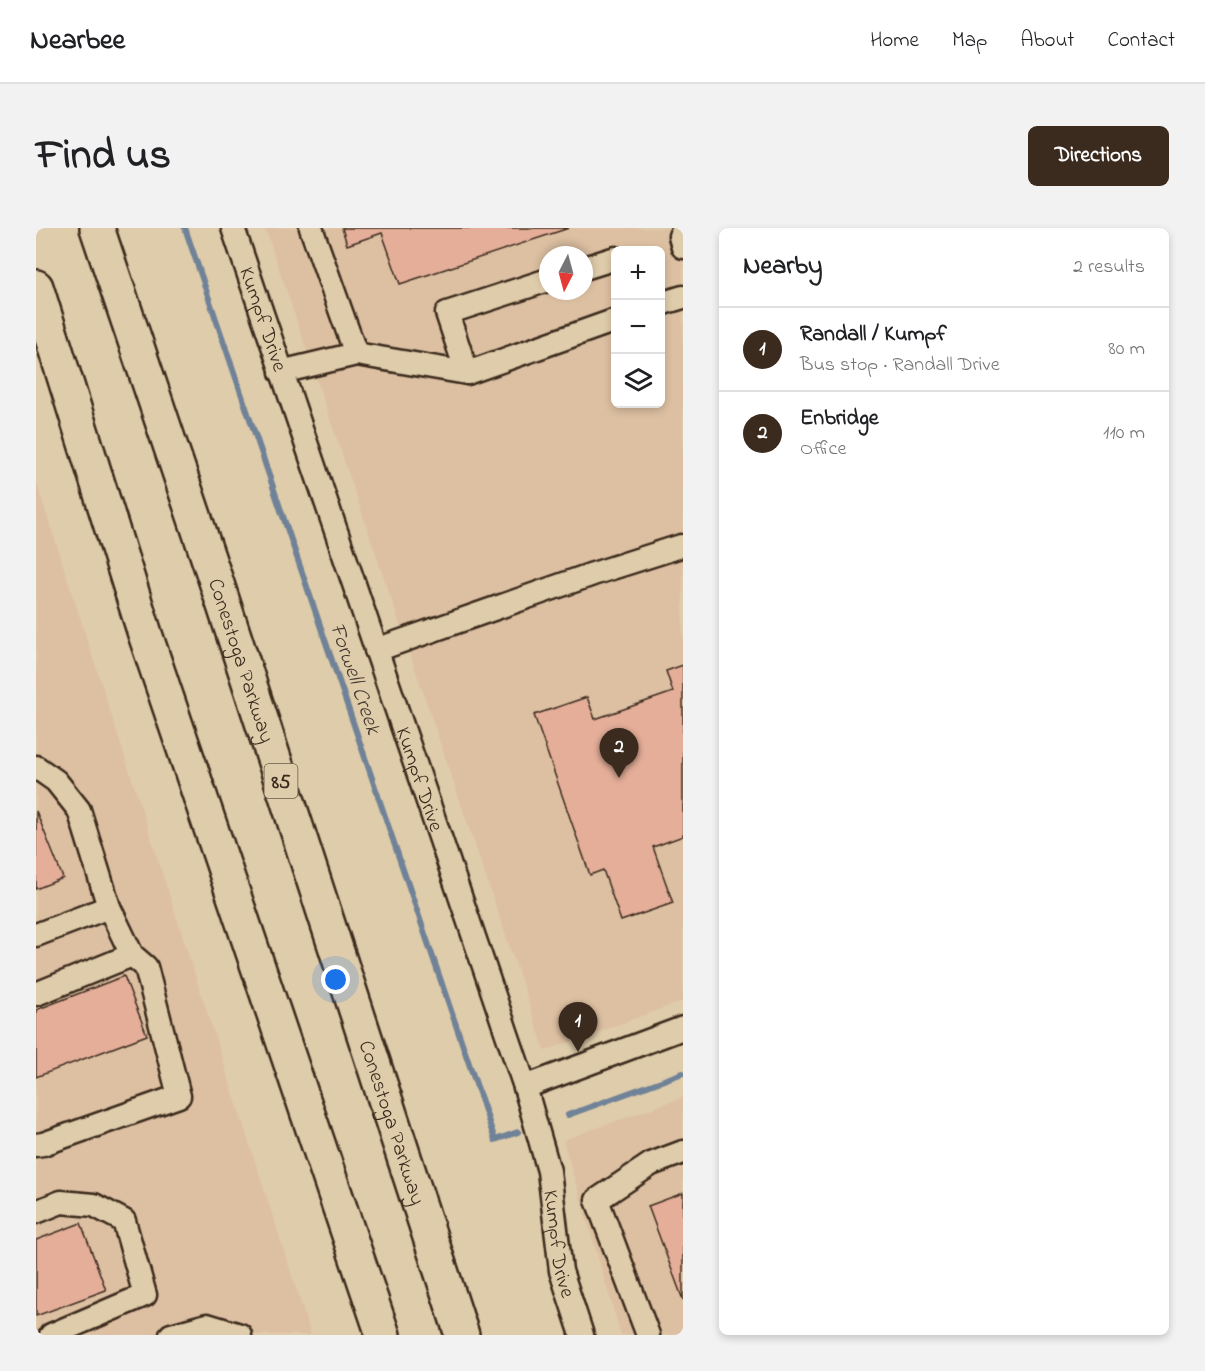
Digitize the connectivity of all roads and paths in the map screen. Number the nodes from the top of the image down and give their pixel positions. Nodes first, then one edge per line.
1 (97, 228) edge
2 (233, 228) edge
3 (311, 228) edge
4 (683, 235) edge
5 (683, 246) edge
6 (611, 259) edge
7 (593, 265) edge
8 (539, 283) edge
9 (36, 286) edge
10 (683, 297) edge
11 (665, 302) edge
12 (611, 321) edge
13 (356, 354) junction
14 (281, 372) junction
15 (467, 373) junction
16 (681, 546) dead end
17 (376, 650) junction
18 (36, 767) edge
19 (109, 907) junction
20 (36, 935) edge
21 (132, 955) junction
22 (36, 994) edge
23 (683, 1028) edge
24 (525, 1087) junction
25 (36, 1145) edge
26 (683, 1152) edge
27 (36, 1212) edge
28 (51, 1335) edge
29 (171, 1335) edge
30 (240, 1335) edge
31 (383, 1335) edge
32 (462, 1335) edge
33 (582, 1335) edge
34 (648, 1335) edge

1 - 32 highway, Conestoga Parkway / 85
2 - 14 street, Kumpf Drive
3 - 13 street
4 - 5 street
6 - 7 street
8 - 15 street
9 - 31 highway
10 - 11 street
12 - 15 street
13 - 14 street
13 - 15 street
14 - 17 street, Kumpf Drive
16 - 17 street
17 - 24 street, Kumpf Drive
18 - 19 street
19 - 20 street
19 - 21 street
21 - 22 street
21 - 25 street
23 - 24 street
24 - 33 street, Kumpf Drive
26 - 34 street
27 - 28 street
29 - 30 street

